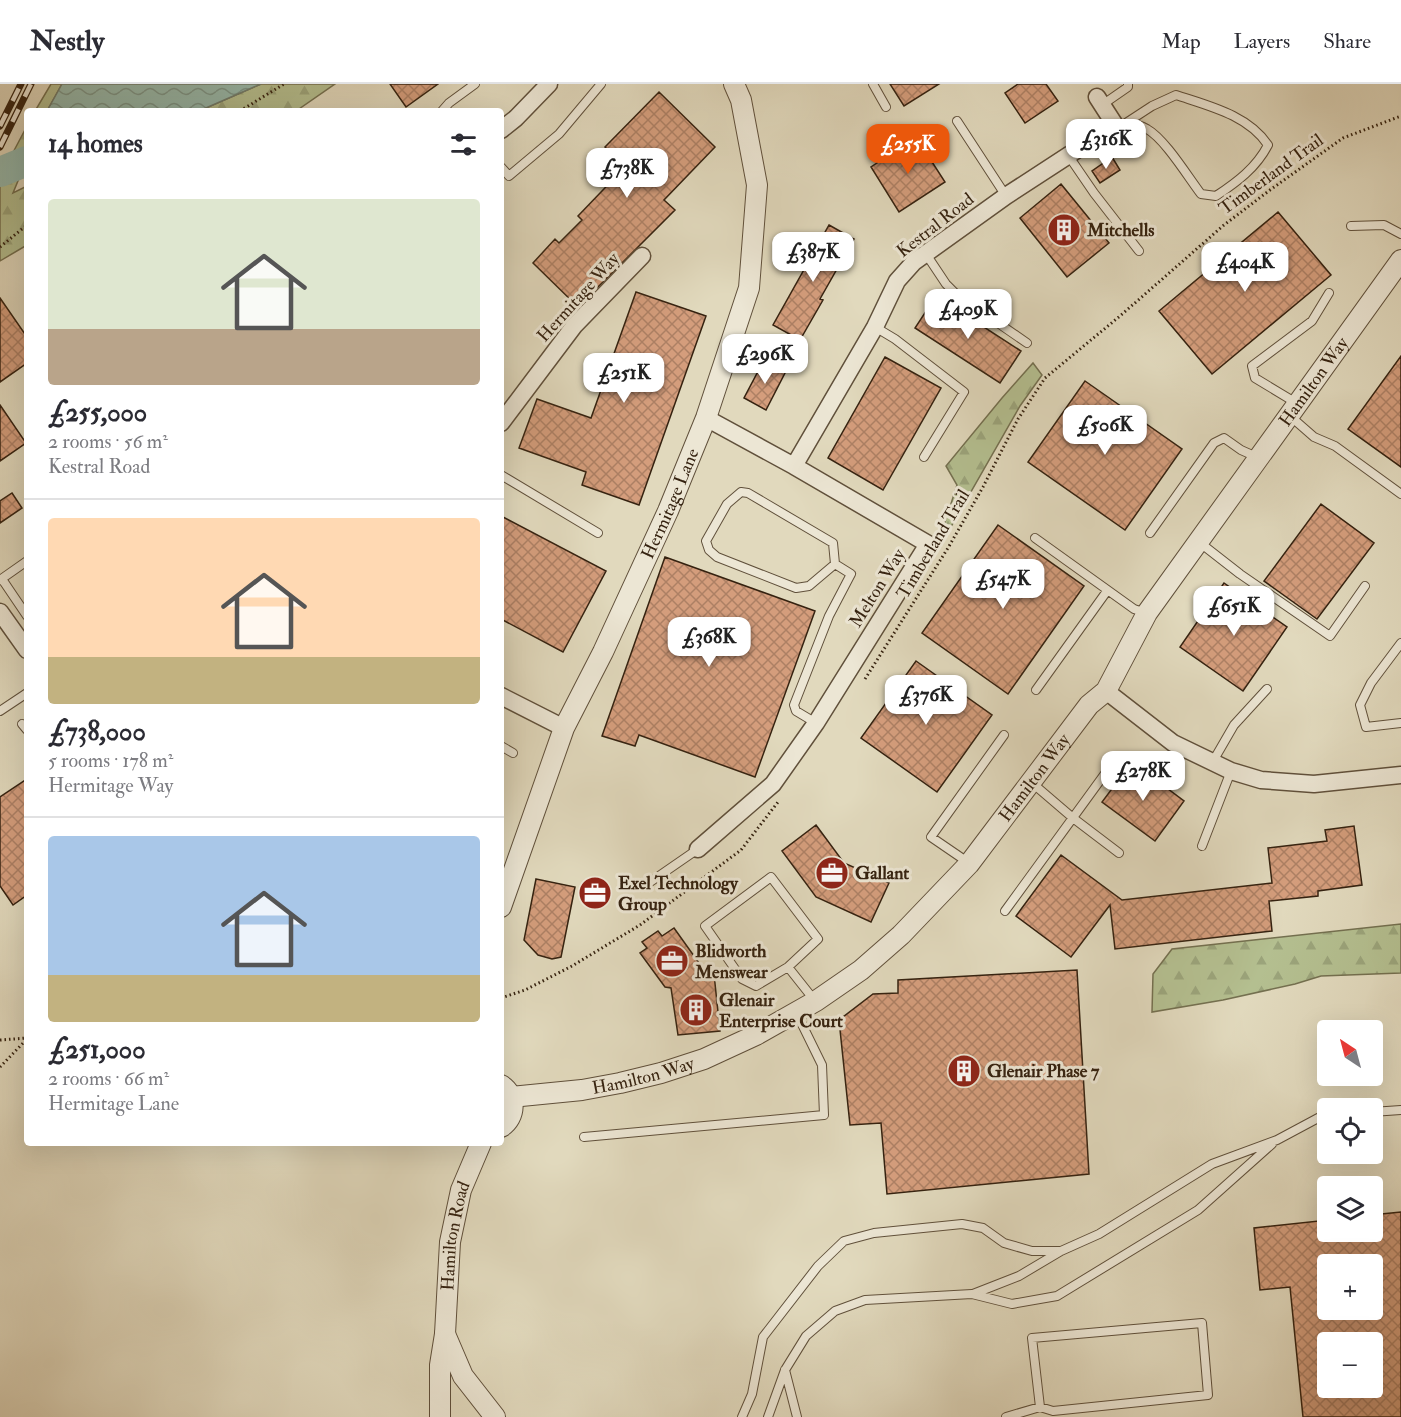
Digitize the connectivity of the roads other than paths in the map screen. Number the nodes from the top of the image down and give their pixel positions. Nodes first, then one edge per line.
1 (475, 84) edge
2 (549, 84) edge
3 (601, 84) edge
4 (734, 84) edge
5 (873, 84) edge
6 (1128, 84) edge
7 (1099, 101) joint
8 (886, 107) dead end
9 (445, 108) edge
10 (957, 121) dead end
11 (1120, 124) junction
12 (504, 128) edge
13 (1068, 155) junction
14 (504, 170) edge
15 (1006, 196) junction
16 (1383, 214) dead end
17 (1384, 225) junction
18 (1351, 226) dead end
19 (1401, 234) edge
20 (1140, 251) dead end
21 (926, 254) junction
22 (642, 256) dead end
23 (1399, 270) edge
24 (1329, 293) dead end
25 (875, 327) junction
26 (1028, 343) dead end
27 (1294, 410) junction
28 (706, 418) junction
29 (504, 419) edge
30 (924, 457) dead end
31 (1260, 458) junction
32 (794, 466) junction
33 (504, 477) edge
34 (1401, 494) edge
35 (598, 533) dead end
36 (1150, 533) dead end
37 (1035, 538) dead end
38 (1200, 542) junction
39 (24, 563) edge
40 (836, 564) junction
41 (1, 579) edge
42 (1365, 586) dead end
43 (1107, 591) junction
44 (0, 612) edge
45 (24, 612) edge
46 (1147, 614) junction
47 (1401, 643) edge
48 (24, 646) edge
49 (1036, 690) dead end
50 (1267, 690) dead end
51 (1106, 691) junction
52 (24, 695) edge
53 (504, 698) edge
54 (0, 711) edge
55 (816, 723) junction
56 (1401, 723) edge
57 (564, 728) junction
58 (1004, 735) dead end
59 (504, 748) edge
60 (513, 753) dead end
61 (1212, 763) junction
62 (1112, 764) dead end
63 (1231, 771) junction
64 (1401, 775) edge
65 (1030, 782) junction
66 (1073, 818) junction
67 (1202, 846) dead end
68 (698, 849) joint
69 (1119, 853) dead end
70 (969, 864) junction
71 (643, 887) dead end
72 (504, 898) edge
73 (1005, 911) dead end
74 (788, 967) junction
75 (816, 1001) junction
76 (796, 1012) junction
77 (506, 1091) edge
78 (1401, 1110) edge
79 (1383, 1111) edge
80 (1317, 1119) edge
81 (504, 1124) edge
82 (584, 1137) dead end
83 (1277, 1140) junction
84 (480, 1146) edge
85 (1061, 1251) junction
86 (972, 1294) junction
87 (445, 1334) junction
88 (785, 1370) junction
89 (1040, 1407) junction
90 (440, 1417) edge
91 (495, 1417) edge
92 (742, 1417) edge
93 (768, 1417) edge
94 (797, 1417) edge
95 (1006, 1417) edge

1 - 9 lane
2 - 12 street
3 - 14 lane
4 - 28 street, Hermitage Lane
5 - 8 lane
6 - 7 lane
7 - 11 street
10 - 15 lane
11 - 11 lane
11 - 13 street, Kestral Road
13 - 15 street, Kestral Road
13 - 20 lane
15 - 21 street, Kestral Road
16 - 17 lane
17 - 18 lane
17 - 19 lane
21 - 25 street, Kestral Road
21 - 26 lane
22 - 29 street, Hermitage Way
23 - 27 street, Hamilton Way
24 - 27 lane
25 - 30 lane
25 - 32 street, Kestral Road
27 - 31 street, Hamilton Way
27 - 34 lane
28 - 32 street, Melton Way
28 - 57 street, Hermitage Lane
31 - 36 lane
31 - 38 street, Hamilton Way
32 - 55 street, Melton Way
33 - 35 lane
37 - 43 lane
38 - 42 lane
38 - 46 street, Hamilton Way
39 - 41 lane
40 - 40 lane
40 - 55 lane
41 - 45 lane
43 - 46 lane
43 - 49 lane
44 - 48 street
46 - 51 street, Hamilton Way
47 - 56 lane
50 - 61 lane
51 - 61 street
51 - 65 street, Hamilton Way
52 - 54 lane
53 - 57 street
55 - 68 street, Melton Way
57 - 72 street, Hermitage Lane
58 - 70 lane
59 - 60 lane
61 - 63 street
62 - 66 lane
63 - 64 street
63 - 67 lane
65 - 66 lane
65 - 70 street, Hamilton Way
66 - 69 lane
66 - 73 lane
68 - 71 lane
70 - 75 street, Hamilton Way
74 - 74 lane
74 - 75 lane
75 - 76 street, Hamilton Way
76 - 77 street, Hamilton Way
76 - 82 lane
77 - 81 street
78 - 79 lane
80 - 83 lane
83 - 85 lane
83 - 86 lane
84 - 87 street, Hamilton Road
85 - 86 lane
85 - 92 lane
86 - 88 lane
87 - 90 street, Hamilton Road
87 - 91 street, Hamilton Road
88 - 93 lane
88 - 94 lane
89 - 89 lane
89 - 95 lane

